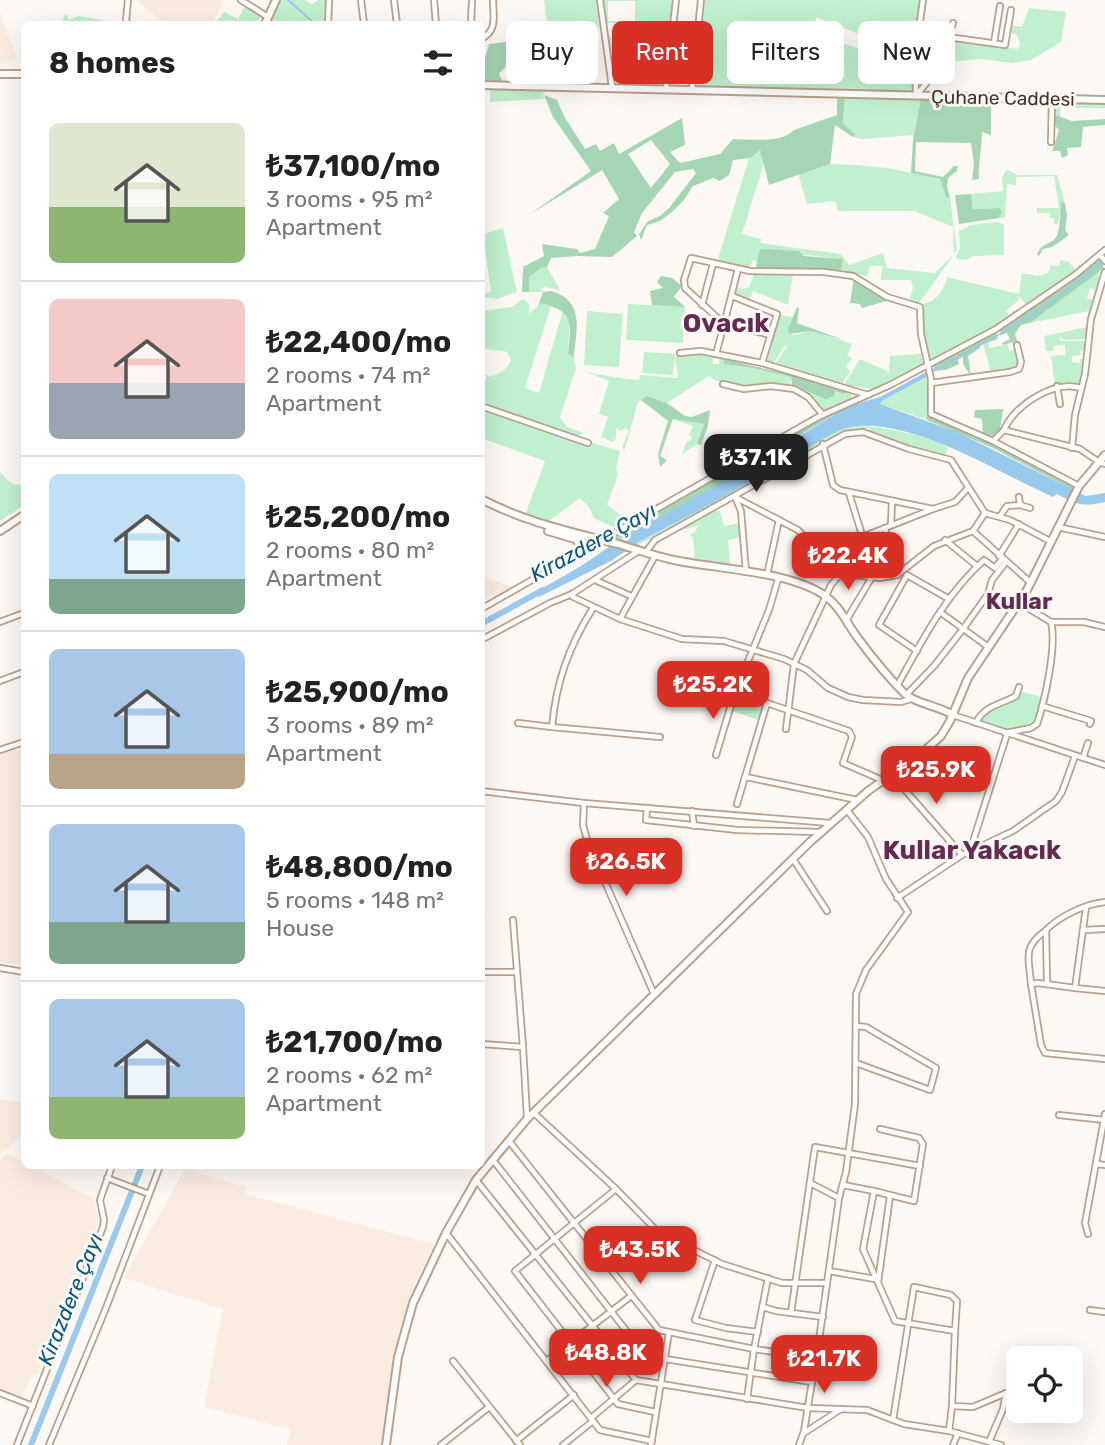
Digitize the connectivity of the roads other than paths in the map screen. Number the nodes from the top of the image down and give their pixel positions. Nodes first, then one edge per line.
1 (128, 0) edge
2 (241, 0) edge
3 (274, 0) edge
4 (329, 0) edge
5 (361, 0) edge
6 (394, 0) edge
7 (435, 0) edge
8 (472, 0) edge
9 (493, 0) edge
10 (600, 0) edge
11 (676, 0) edge
12 (701, 0) edge
13 (923, 0) edge
14 (1000, 6) dead end
15 (1011, 10) dead end
16 (267, 16) junction
17 (128, 21) edge
18 (264, 21) edge
19 (328, 21) edge
20 (364, 21) edge
21 (397, 21) edge
22 (436, 21) edge
23 (471, 21) edge
24 (485, 37) edge
25 (955, 38) edge
26 (994, 43) junction
27 (0, 74) edge
28 (21, 74) edge
29 (926, 84) edge
30 (485, 85) edge
31 (612, 87) junction
32 (666, 88) junction
33 (692, 89) junction
34 (916, 96) junction
35 (1052, 99) junction
36 (1105, 100) edge
37 (1051, 142) dead end
38 (1105, 250) edge
39 (1103, 258) edge
40 (713, 264) junction
41 (738, 269) junction
42 (1105, 272) edge
43 (732, 296) junction
44 (702, 305) junction
45 (724, 324) junction
46 (771, 335) junction
47 (1017, 345) dead end
48 (680, 353) dead end
49 (716, 354) junction
50 (762, 363) junction
51 (928, 370) junction
52 (931, 383) junction
53 (723, 384) dead end
54 (1057, 386) junction
55 (1081, 388) junction
56 (869, 395) junction
57 (1060, 404) dead end
58 (485, 407) edge
59 (823, 415) junction
60 (1004, 430) junction
61 (993, 440) junction
62 (588, 443) dead end
63 (823, 444) junction
64 (1072, 448) junction
65 (1105, 455) edge
66 (1102, 463) edge
67 (1079, 486) junction
68 (968, 488) junction
69 (849, 493) junction
70 (735, 497) junction
71 (1019, 497) dead end
72 (892, 501) junction
73 (485, 503) edge
74 (485, 503) edge
75 (1020, 505) junction
76 (1030, 508) dead end
77 (933, 509) junction
78 (985, 513) junction
79 (21, 516) edge
80 (1000, 516) junction
81 (779, 520) junction
82 (1019, 524) junction
83 (888, 526) junction
84 (1058, 527) junction
85 (0, 529) edge
86 (973, 531) junction
87 (862, 535) junction
88 (1105, 537) edge
89 (576, 539) junction
90 (945, 540) junction
91 (1050, 541) junction
92 (601, 542) junction
93 (634, 551) junction
94 (645, 553) junction
95 (579, 554) junction
96 (654, 556) junction
97 (822, 557) junction
98 (1002, 559) junction
99 (977, 566) junction
100 (746, 572) junction
101 (902, 574) junction
102 (845, 575) junction
103 (766, 576) junction
104 (872, 577) junction
105 (778, 579) junction
106 (595, 580) junction
107 (1031, 583) junction
108 (572, 594) junction
109 (631, 596) junction
110 (826, 596) junction
111 (948, 599) junction
112 (1018, 602) junction
113 (485, 607) edge
114 (593, 608) junction
115 (940, 612) junction
116 (21, 614) edge
117 (620, 619) junction
118 (847, 619) junction
119 (0, 622) edge
120 (1051, 622) junction
121 (1105, 627) edge
122 (963, 629) junction
123 (485, 638) edge
124 (988, 646) junction
125 (754, 650) junction
126 (916, 651) junction
127 (794, 664) junction
128 (21, 673) edge
129 (0, 681) edge
130 (897, 686) junction
131 (1019, 687) dead end
132 (726, 693) dead end
133 (734, 695) junction
134 (909, 697) junction
135 (768, 703) junction
136 (1042, 706) junction
137 (790, 710) junction
138 (953, 715) junction
139 (518, 723) dead end
140 (976, 723) junction
141 (1090, 724) dead end
142 (552, 727) junction
143 (786, 729) dead end
144 (1006, 734) junction
145 (660, 737) dead end
146 (21, 743) edge
147 (1088, 743) dead end
148 (0, 750) edge
149 (716, 755) dead end
150 (1075, 756) junction
151 (1083, 759) junction
152 (1105, 765) edge
153 (891, 774) junction
154 (746, 777) junction
155 (882, 780) junction
156 (485, 791) edge
157 (858, 800) junction
158 (584, 803) junction
159 (737, 804) dead end
160 (647, 808) junction
161 (847, 809) junction
162 (692, 811) junction
163 (831, 823) junction
164 (694, 825) junction
165 (821, 832) junction
166 (970, 852) junction
167 (961, 855) junction
168 (793, 859) junction
169 (897, 898) junction
170 (1105, 902) edge
171 (1086, 907) junction
172 (827, 911) dead end
173 (513, 920) dead end
174 (1105, 929) edge
175 (1046, 930) junction
176 (1083, 930) junction
177 (0, 968) edge
178 (21, 972) edge
179 (485, 972) edge
180 (516, 972) junction
181 (1031, 984) junction
182 (1047, 984) junction
183 (1074, 988) junction
184 (1105, 990) edge
185 (654, 994) junction
186 (856, 1026) junction
187 (485, 1044) edge
188 (523, 1047) junction
189 (1105, 1059) edge
190 (856, 1063) junction
191 (534, 1113) junction
192 (1059, 1115) dead end
193 (1105, 1118) edge
194 (527, 1119) junction
195 (880, 1129) dead end
196 (509, 1140) junction
197 (849, 1152) junction
198 (492, 1159) junction
199 (1097, 1164) junction
200 (1105, 1165) edge
201 (920, 1166) junction
202 (485, 1168) edge
203 (111, 1169) edge
204 (159, 1169) edge
205 (484, 1169) edge
206 (109, 1179) junction
207 (476, 1180) junction
208 (810, 1183) junction
209 (843, 1185) junction
210 (617, 1189) junction
211 (874, 1191) junction
212 (147, 1193) junction
213 (890, 1196) junction
214 (839, 1198) junction
215 (573, 1223) junction
216 (446, 1233) junction
217 (1088, 1234) dead end
218 (554, 1239) junction
219 (535, 1255) junction
220 (715, 1260) junction
221 (829, 1271) junction
222 (768, 1278) junction
223 (877, 1281) junction
224 (795, 1283) junction
225 (827, 1283) junction
226 (631, 1296) junction
227 (763, 1307) junction
228 (1090, 1310) dead end
229 (611, 1312) junction
230 (1105, 1312) edge
231 (791, 1313) junction
232 (822, 1317) junction
233 (908, 1323) junction
234 (592, 1325) junction
235 (954, 1331) junction
236 (669, 1332) junction
237 (758, 1332) junction
238 (569, 1343) junction
239 (754, 1349) junction
240 (816, 1357) junction
241 (664, 1359) junction
242 (548, 1360) junction
243 (453, 1361) dead end
244 (751, 1373) junction
245 (636, 1380) junction
246 (812, 1382) junction
247 (660, 1384) junction
248 (0, 1393) edge
249 (574, 1395) junction
250 (614, 1399) junction
251 (747, 1399) junction
252 (33, 1406) junction
253 (952, 1406) junction
254 (489, 1407) junction
255 (808, 1408) junction
256 (841, 1409) junction
257 (655, 1412) junction
258 (592, 1419) junction
259 (893, 1420) junction
260 (949, 1431) junction
261 (803, 1433) junction
262 (958, 1433) junction
263 (989, 1442) junction
264 (518, 1443) edge
265 (652, 1443) edge
266 (17, 1445) edge
267 (49, 1445) edge
268 (386, 1445) edge
269 (441, 1445) edge
270 (562, 1445) edge
271 (799, 1445) edge
272 (953, 1445) edge
273 (1001, 1445) edge

1 - 17 street
2 - 16 street
3 - 16 main road
4 - 19 street
5 - 20 street
6 - 21 street
7 - 22 street
8 - 23 street
9 - 24 street
10 - 31 street
11 - 32 street
12 - 33 street
13 - 34 street
14 - 26 street
15 - 26 street
16 - 18 main road
25 - 26 street
27 - 28 main road
29 - 34 street
30 - 31 main road, Çuhane Caddesi
31 - 32 main road, Çuhane Caddesi
32 - 33 main road, Çuhane Caddesi
33 - 34 main road, Çuhane Caddesi
34 - 35 main road, Çuhane Caddesi
35 - 36 main road, Çuhane Caddesi
35 - 37 street
38 - 39 street
39 - 51 street
40 - 41 street
40 - 44 street
40 - 44 street
41 - 43 street
41 - 51 street
42 - 55 street
43 - 45 street
43 - 46 street
44 - 45 street
45 - 46 street
45 - 49 street
46 - 50 street
47 - 52 street
48 - 49 street
49 - 50 street
50 - 56 street
51 - 52 street
51 - 56 street
52 - 61 street
53 - 59 street
54 - 55 street
54 - 57 street
54 - 60 street
55 - 64 street
56 - 59 street
58 - 62 street
59 - 92 street
60 - 61 street
60 - 64 street
61 - 67 street
63 - 68 street
63 - 69 street
63 - 70 street
64 - 66 street
65 - 66 main road
66 - 67 main road
67 - 84 main road
68 - 77 street
68 - 78 street
69 - 72 street
69 - 87 street
70 - 81 street
70 - 94 street
70 - 100 street
71 - 75 street
72 - 77 street
72 - 83 street
73 - 92 main road
74 - 89 main road
75 - 76 street
75 - 80 street
77 - 83 street
78 - 80 street
78 - 86 street
79 - 85 main road
80 - 82 street
81 - 97 street
81 - 103 street
82 - 91 street
82 - 98 street
83 - 87 street
83 - 101 street
84 - 88 street
84 - 91 main road
86 - 90 street
86 - 98 street
87 - 97 street
89 - 92 main road
89 - 95 main road
90 - 99 street
90 - 101 street
91 - 107 main road
92 - 93 main road
92 - 95 street
93 - 94 main road
93 - 106 street
94 - 96 main road
95 - 113 street
96 - 100 main road
96 - 109 street
97 - 102 street
98 - 99 street
98 - 107 street
98 - 122 street
99 - 111 street
100 - 103 main road
101 - 104 street
101 - 111 street
101 - 126 street
102 - 104 street
102 - 110 street
103 - 105 main road
104 - 118 street
105 - 110 main road
105 - 125 street
106 - 108 street
106 - 109 street
107 - 112 main road
108 - 114 street
108 - 123 street
109 - 117 street
110 - 118 main road
110 - 127 street
111 - 115 street
112 - 120 street
112 - 124 main road
114 - 117 street
114 - 142 street
115 - 122 street
115 - 126 street
116 - 119 street
117 - 125 street
118 - 130 main road
120 - 121 street
120 - 136 street
122 - 124 street
122 - 134 street
124 - 138 main road
125 - 127 street
125 - 133 street
126 - 130 street
127 - 134 street
127 - 137 street
128 - 129 street
130 - 134 main road
131 - 140 street
132 - 133 street
133 - 135 street
133 - 149 street
134 - 138 main road
135 - 137 street
135 - 154 street
136 - 141 street
136 - 144 street
137 - 143 street
137 - 155 street
138 - 140 street
138 - 153 main road
139 - 142 street
140 - 144 street
142 - 145 street
144 - 150 street
144 - 166 street
146 - 148 street
147 - 151 street
150 - 151 street
150 - 166 street
151 - 152 street
153 - 155 main road
153 - 167 street
154 - 157 street
154 - 159 street
155 - 157 main road
156 - 158 street
157 - 161 main road
158 - 160 street
158 - 185 street
160 - 162 street
160 - 164 street
161 - 163 main road
161 - 169 street
162 - 163 street
162 - 164 street
163 - 165 main road
164 - 165 street
165 - 168 main road
166 - 167 street
167 - 169 street
168 - 172 street
168 - 185 main road
169 - 186 street
170 - 171 street
171 - 175 street
171 - 176 street
173 - 180 street
174 - 176 street
175 - 181 street
175 - 182 street
176 - 183 street
177 - 178 street
179 - 180 street
180 - 188 street
181 - 182 street
181 - 189 street
182 - 183 street
183 - 184 street
185 - 191 main road
186 - 190 street
186 - 190 street
187 - 188 street
188 - 194 street
190 - 197 street
191 - 194 main road
191 - 210 street
192 - 193 street
193 - 199 street
194 - 196 main road
195 - 201 street
196 - 198 main road
196 - 215 street
197 - 201 street
197 - 208 street
197 - 209 street
198 - 202 main road
198 - 218 street
199 - 200 street
199 - 217 street
201 - 213 street
203 - 206 street
204 - 212 street
205 - 207 main road
206 - 212 street
206 - 252 street
207 - 216 main road
207 - 219 street
208 - 214 street
208 - 224 street
209 - 211 street
209 - 214 street
210 - 215 street
210 - 220 street
211 - 213 street
211 - 223 street
212 - 267 street
213 - 223 street
214 - 221 street
215 - 218 street
215 - 226 street
216 - 242 street
216 - 268 main road
218 - 219 street
218 - 229 street
219 - 234 street
219 - 238 street
220 - 222 street
220 - 237 street
221 - 223 street
221 - 225 street
222 - 224 street
222 - 227 street
223 - 233 street
224 - 225 street
224 - 231 street
225 - 232 street
226 - 229 street
226 - 236 street
227 - 231 street
227 - 237 street
228 - 230 street
229 - 234 street
229 - 241 street
231 - 232 street
232 - 240 street
233 - 235 street
233 - 235 street
233 - 259 street
234 - 238 street
234 - 245 street
235 - 253 street
236 - 239 street
236 - 241 street
237 - 239 street
238 - 242 street
238 - 250 street
239 - 240 street
239 - 244 street
240 - 246 street
241 - 244 street
241 - 247 street
242 - 249 street
243 - 254 street
244 - 246 street
244 - 251 street
245 - 247 street
245 - 250 street
246 - 255 street
247 - 251 street
247 - 257 street
248 - 252 street
249 - 258 street
249 - 264 street
250 - 257 street
250 - 258 street
251 - 255 street
252 - 266 street
253 - 260 street
253 - 263 street
254 - 264 street
254 - 269 street
255 - 256 street
255 - 261 street
256 - 259 street
256 - 261 street
257 - 265 street
258 - 265 street
258 - 270 street
259 - 260 street
260 - 262 street
261 - 271 street
262 - 263 street
262 - 272 street
263 - 273 street

